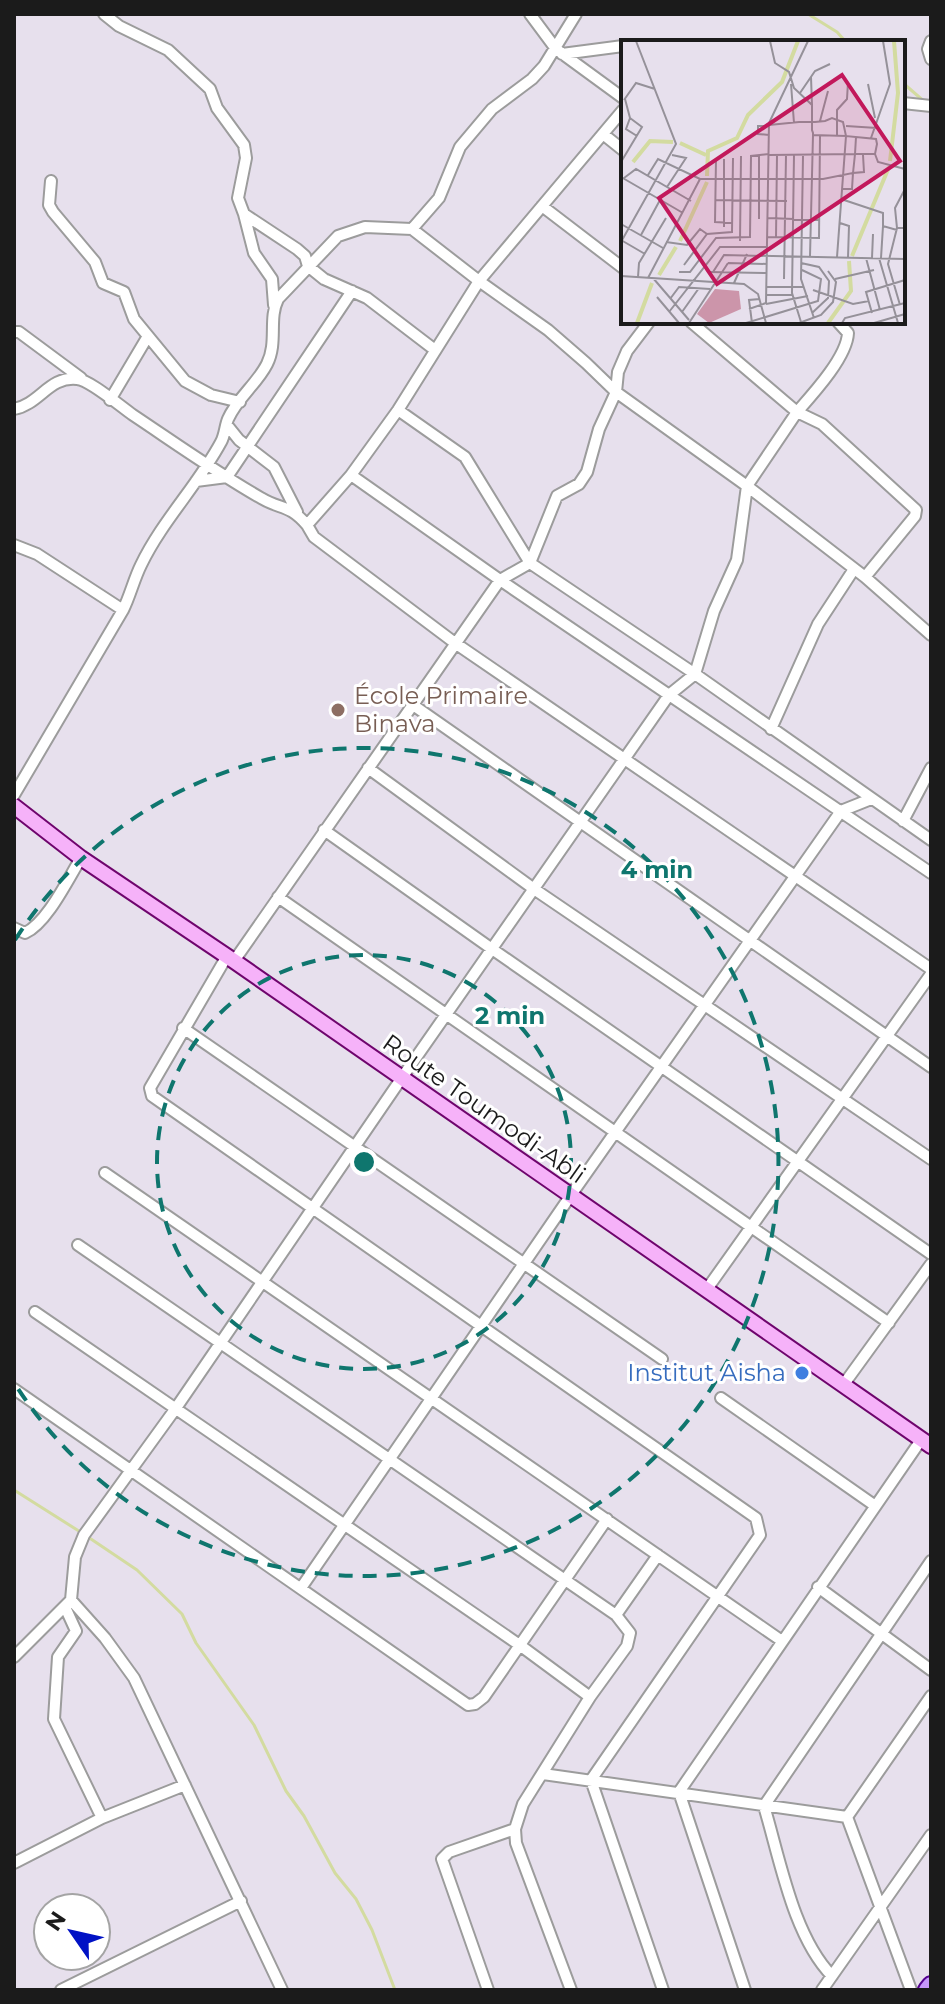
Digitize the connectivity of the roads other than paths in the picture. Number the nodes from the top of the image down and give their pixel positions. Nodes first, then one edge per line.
1 (104, 14) edge
2 (530, 14) edge
3 (576, 14) edge
4 (931, 41) edge
5 (621, 46) edge
6 (559, 51) junction
7 (931, 59) edge
8 (621, 97) edge
9 (905, 103) edge
10 (931, 106) edge
11 (621, 112) edge
12 (603, 134) junction
13 (621, 148) edge
14 (51, 181) dead end
15 (542, 206) junction
16 (244, 214) junction
17 (412, 229) junction
18 (308, 266) junction
19 (621, 266) edge
20 (479, 281) junction
21 (352, 291) junction
22 (274, 308) junction
23 (647, 324) edge
24 (693, 324) edge
25 (840, 324) edge
26 (14, 332) edge
27 (148, 336) junction
28 (435, 350) junction
29 (82, 379) junction
30 (616, 392) junction
31 (110, 400) junction
32 (240, 402) junction
33 (14, 409) edge
34 (398, 410) junction
35 (797, 412) junction
36 (227, 425) junction
37 (246, 445) junction
38 (207, 464) junction
39 (351, 475) junction
40 (227, 477) junction
41 (196, 481) junction
42 (747, 486) junction
43 (298, 514) junction
44 (307, 525) junction
45 (14, 545) edge
46 (530, 563) junction
47 (854, 569) junction
48 (865, 577) junction
49 (500, 580) junction
50 (123, 610) junction
51 (931, 635) edge
52 (455, 643) junction
53 (695, 674) junction
54 (669, 695) junction
55 (413, 705) junction
56 (771, 729) junction
57 (624, 759) junction
58 (368, 768) junction
59 (931, 768) edge
60 (871, 799) junction
61 (15, 805) edge
62 (841, 811) junction
63 (903, 821) junction
64 (581, 822) junction
65 (324, 830) junction
66 (931, 840) edge
67 (81, 858) junction
68 (931, 873) edge
69 (795, 876) junction
70 (534, 889) junction
71 (278, 897) junction
72 (14, 928) edge
73 (750, 941) junction
74 (492, 949) junction
75 (230, 958) junction
76 (931, 971) edge
77 (705, 1005) junction
78 (447, 1014) junction
79 (183, 1028) junction
80 (887, 1037) junction
81 (661, 1067) junction
82 (931, 1067) edge
83 (401, 1079) junction
84 (842, 1098) junction
85 (616, 1131) junction
86 (355, 1146) junction
87 (931, 1159) edge
88 (797, 1163) junction
89 (105, 1173) dead end
90 (571, 1195) junction
91 (312, 1209) junction
92 (752, 1226) junction
93 (78, 1245) dead end
94 (931, 1254) edge
95 (524, 1263) junction
96 (931, 1264) edge
97 (263, 1282) junction
98 (707, 1289) junction
99 (35, 1312) dead end
100 (889, 1323) junction
101 (480, 1327) junction
102 (221, 1342) junction
103 (662, 1359) dead end
104 (844, 1384) junction
105 (14, 1389) edge
106 (431, 1398) junction
107 (721, 1398) dead end
108 (176, 1408) junction
109 (926, 1443) edge
110 (390, 1458) junction
111 (132, 1470) junction
112 (874, 1505) junction
113 (607, 1519) junction
114 (345, 1524) junction
115 (658, 1555) junction
116 (931, 1561) edge
117 (565, 1580) junction
118 (818, 1587) junction
119 (301, 1588) junction
120 (718, 1596) junction
121 (68, 1603) junction
122 (616, 1615) junction
123 (882, 1633) junction
124 (782, 1641) junction
125 (521, 1646) junction
126 (14, 1657) edge
127 (931, 1670) edge
128 (931, 1696) edge
129 (590, 1697) junction
130 (543, 1774) junction
131 (591, 1780) junction
132 (185, 1785) junction
133 (679, 1792) junction
134 (764, 1806) junction
135 (847, 1817) junction
136 (102, 1818) junction
137 (515, 1829) junction
138 (931, 1835) edge
139 (14, 1863) edge
140 (241, 1901) junction
141 (880, 1908) junction
142 (832, 1976) junction
143 (61, 1990) edge
144 (282, 1990) edge
145 (488, 1990) edge
146 (571, 1990) edge
147 (663, 1990) edge
148 (745, 1990) edge
149 (822, 1990) edge
150 (911, 1990) edge

1 - 16 street
2 - 6 street
3 - 6 street
4 - 7 street
5 - 6 street
6 - 8 street
6 - 17 street
9 - 10 street
11 - 12 street
12 - 13 street
12 - 15 street
14 - 27 street
15 - 19 street
15 - 20 street
16 - 18 street
16 - 22 street
17 - 18 street
17 - 20 street
18 - 21 street
18 - 22 street
20 - 28 street
20 - 30 street
21 - 28 street
21 - 37 street
22 - 32 street
23 - 30 street
24 - 35 street
25 - 35 street
26 - 29 street
27 - 31 street
27 - 32 street
28 - 34 street
29 - 31 street
29 - 33 street
30 - 42 street
30 - 46 street
31 - 38 street
32 - 36 street
34 - 39 street
34 - 46 street
35 - 42 street
35 - 48 street
36 - 37 street
36 - 38 street
37 - 40 street
37 - 43 street
38 - 40 street
38 - 41 street
39 - 44 street
39 - 49 street
40 - 41 street
40 - 43 street
41 - 50 street
42 - 47 street
42 - 53 street
43 - 44 street
44 - 52 street
45 - 50 street
46 - 49 street
46 - 53 street
47 - 48 street
47 - 56 street
48 - 51 street
49 - 52 street
49 - 54 street
50 - 61 street
52 - 55 street
52 - 57 street
53 - 54 street
53 - 56 street
54 - 57 street
54 - 62 street
55 - 58 street
55 - 64 street
56 - 60 street
57 - 64 street
57 - 69 street
58 - 65 street
58 - 70 street
59 - 63 street
60 - 62 street
60 - 63 street
61 - 67 street, Route Toumodi-Abli
62 - 68 street
62 - 69 street
63 - 66 street
64 - 70 street
64 - 73 street
65 - 71 street
65 - 74 street
67 - 72 street
67 - 75 street, Route Toumodi-Abli
69 - 73 street
69 - 76 street
70 - 74 street
70 - 77 street
71 - 75 street
71 - 78 street
73 - 77 street
73 - 80 street
74 - 78 street
74 - 81 street
75 - 79 street
75 - 83 street, Route Toumodi-Abli
76 - 80 street
77 - 81 street
77 - 84 street
78 - 83 street
78 - 85 street
79 - 86 street
79 - 91 street
80 - 82 street
80 - 84 street
81 - 85 street
81 - 88 street
83 - 86 street
83 - 90 street, Route Toumodi-Abli
84 - 87 street
84 - 88 street
85 - 90 street
85 - 92 street
86 - 91 street
86 - 95 street
88 - 92 street
88 - 94 street
89 - 97 street
90 - 95 street
90 - 98 street, Route Toumodi-Abli
91 - 97 street
91 - 101 street
92 - 98 street
92 - 100 street
93 - 102 street
95 - 101 street
95 - 103 street
96 - 100 street
97 - 102 street
97 - 106 street
98 - 104 street, Route Toumodi-Abli
99 - 108 street
100 - 104 street
101 - 106 street
101 - 120 street
102 - 108 street
102 - 110 street
104 - 109 street, Route Toumodi-Abli
105 - 111 street
106 - 110 street
106 - 113 street
107 - 112 street
108 - 111 street
108 - 114 street
109 - 112 street
110 - 114 street
110 - 117 street
111 - 119 street
111 - 121 street
112 - 118 street
113 - 115 street
113 - 117 street
114 - 119 street
114 - 125 street
115 - 120 street
115 - 122 street
116 - 123 street
117 - 122 street
117 - 125 street
118 - 123 street
118 - 124 street
119 - 125 street
120 - 124 street
120 - 131 street
121 - 126 street
121 - 132 street
121 - 136 street
122 - 129 street
123 - 127 street
123 - 134 street
124 - 133 street
125 - 129 street
128 - 135 street
129 - 130 street
130 - 131 street
130 - 137 street
131 - 133 street
131 - 147 street
132 - 136 street
132 - 140 street
133 - 134 street
133 - 148 street
134 - 135 street
134 - 142 street
135 - 141 street
136 - 139 street
137 - 145 street
137 - 146 street
138 - 141 street
140 - 143 street
140 - 144 street
141 - 142 street
141 - 150 street
142 - 149 street

